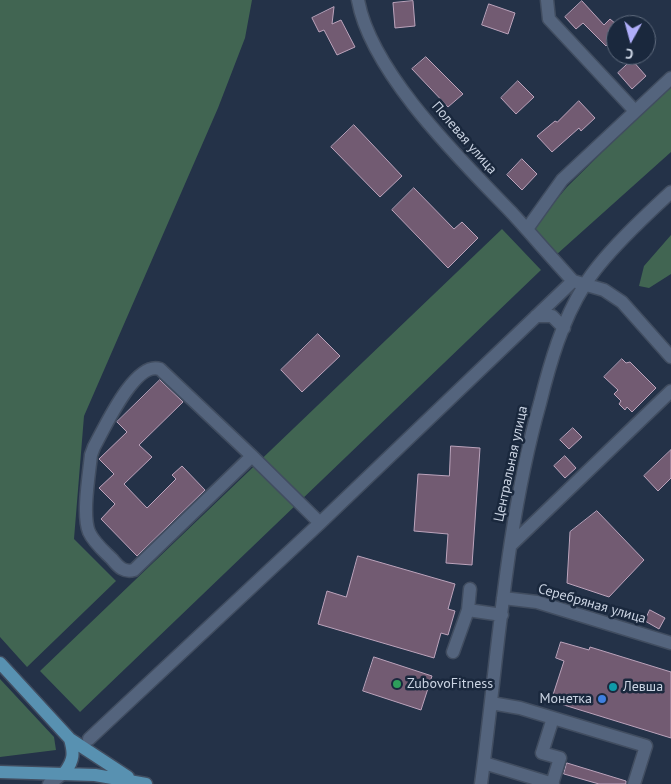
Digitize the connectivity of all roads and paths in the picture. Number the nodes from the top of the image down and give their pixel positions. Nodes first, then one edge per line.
1 (358, 0) edge
2 (547, 0) edge
3 (671, 78) edge
4 (635, 111) junction
5 (671, 192) edge
6 (527, 229) junction
7 (579, 283) junction
8 (536, 316) junction
9 (564, 328) junction
10 (671, 357) edge
11 (671, 391) edge
12 (252, 456) junction
13 (320, 523) junction
14 (511, 545) junction
15 (470, 589) dead end
16 (503, 598) junction
17 (468, 610) junction
18 (502, 615) junction
19 (671, 643) edge
20 (453, 652) dead end
21 (0, 663) edge
22 (491, 702) junction
23 (552, 718) junction
24 (70, 739) junction
25 (89, 739) dead end
26 (484, 762) junction
27 (0, 772) edge
28 (65, 772) junction
29 (140, 782) edge
30 (49, 784) edge
31 (481, 784) edge
32 (552, 784) edge
33 (634, 784) edge

1 - 6 street, Полевая улица
2 - 4 street
3 - 4 street
4 - 6 street
5 - 7 street, Центральная улица
6 - 7 street, Полевая улица
7 - 8 street
7 - 9 street, Центральная улица
7 - 10 street
8 - 9 street
8 - 13 street
9 - 14 street, Центральная улица
11 - 14 street
12 - 12 street
12 - 13 street
13 - 25 street
14 - 16 street, Центральная улица
15 - 17 street
16 - 18 street, Центральная улица
16 - 19 street, Серебряная улица
17 - 18 street
17 - 20 street
18 - 22 street, Центральная улица
21 - 24 main road
22 - 23 street
22 - 26 street, Центральная улица
23 - 32 street
23 - 33 street
24 - 28 main road
24 - 29 main road
26 - 31 street, Центральная улица
26 - 32 street
27 - 28 main road
28 - 29 main road
28 - 30 street

